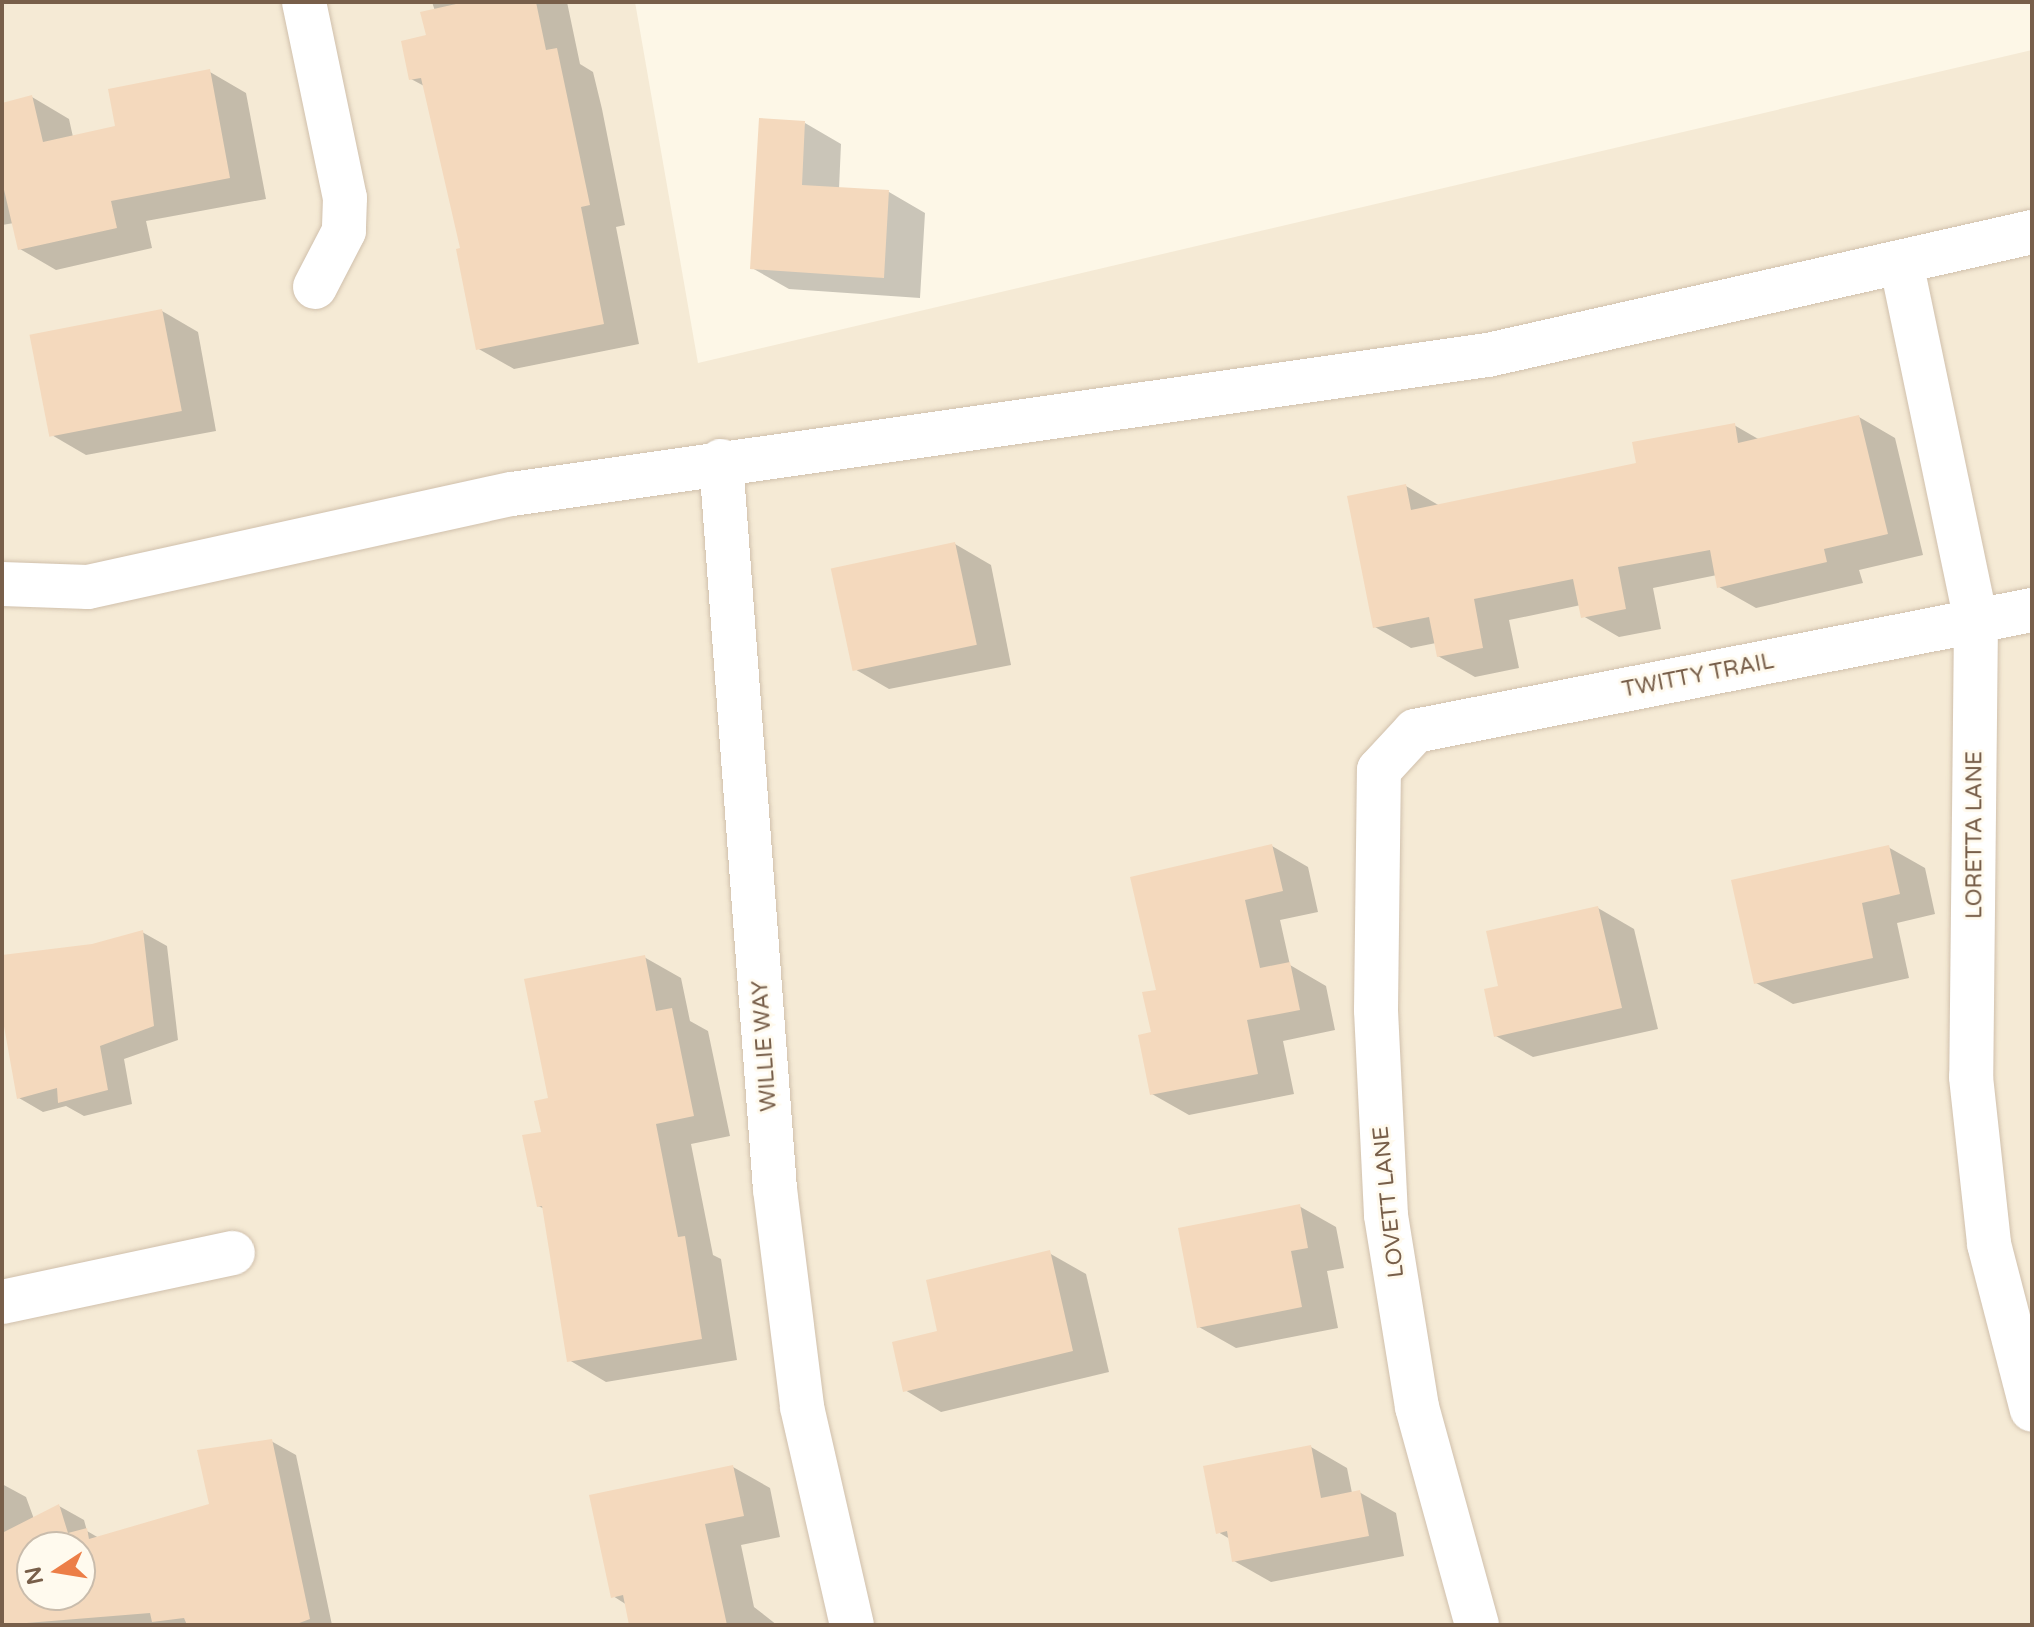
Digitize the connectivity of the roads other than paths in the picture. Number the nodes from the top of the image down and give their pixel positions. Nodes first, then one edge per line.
1 (304, 2) edge
2 (2032, 232) edge
3 (1901, 262) junction
4 (315, 287) dead end
5 (721, 461) junction
6 (2, 584) edge
7 (2032, 610) edge
8 (1976, 622) junction
9 (1379, 770) joint
10 (233, 1253) dead end
11 (2, 1302) edge
12 (2032, 1410) edge
13 (852, 1625) edge
14 (1477, 1625) edge

1 - 4 street
2 - 3 street
3 - 5 street
3 - 8 street, LORETTA LANE
5 - 6 street
5 - 13 street, WILLIE WAY
7 - 8 street, TWITTY TRAIL
8 - 9 street, TWITTY TRAIL
8 - 12 street, LORETTA LANE
9 - 14 street, LOVETT LANE
10 - 11 street

